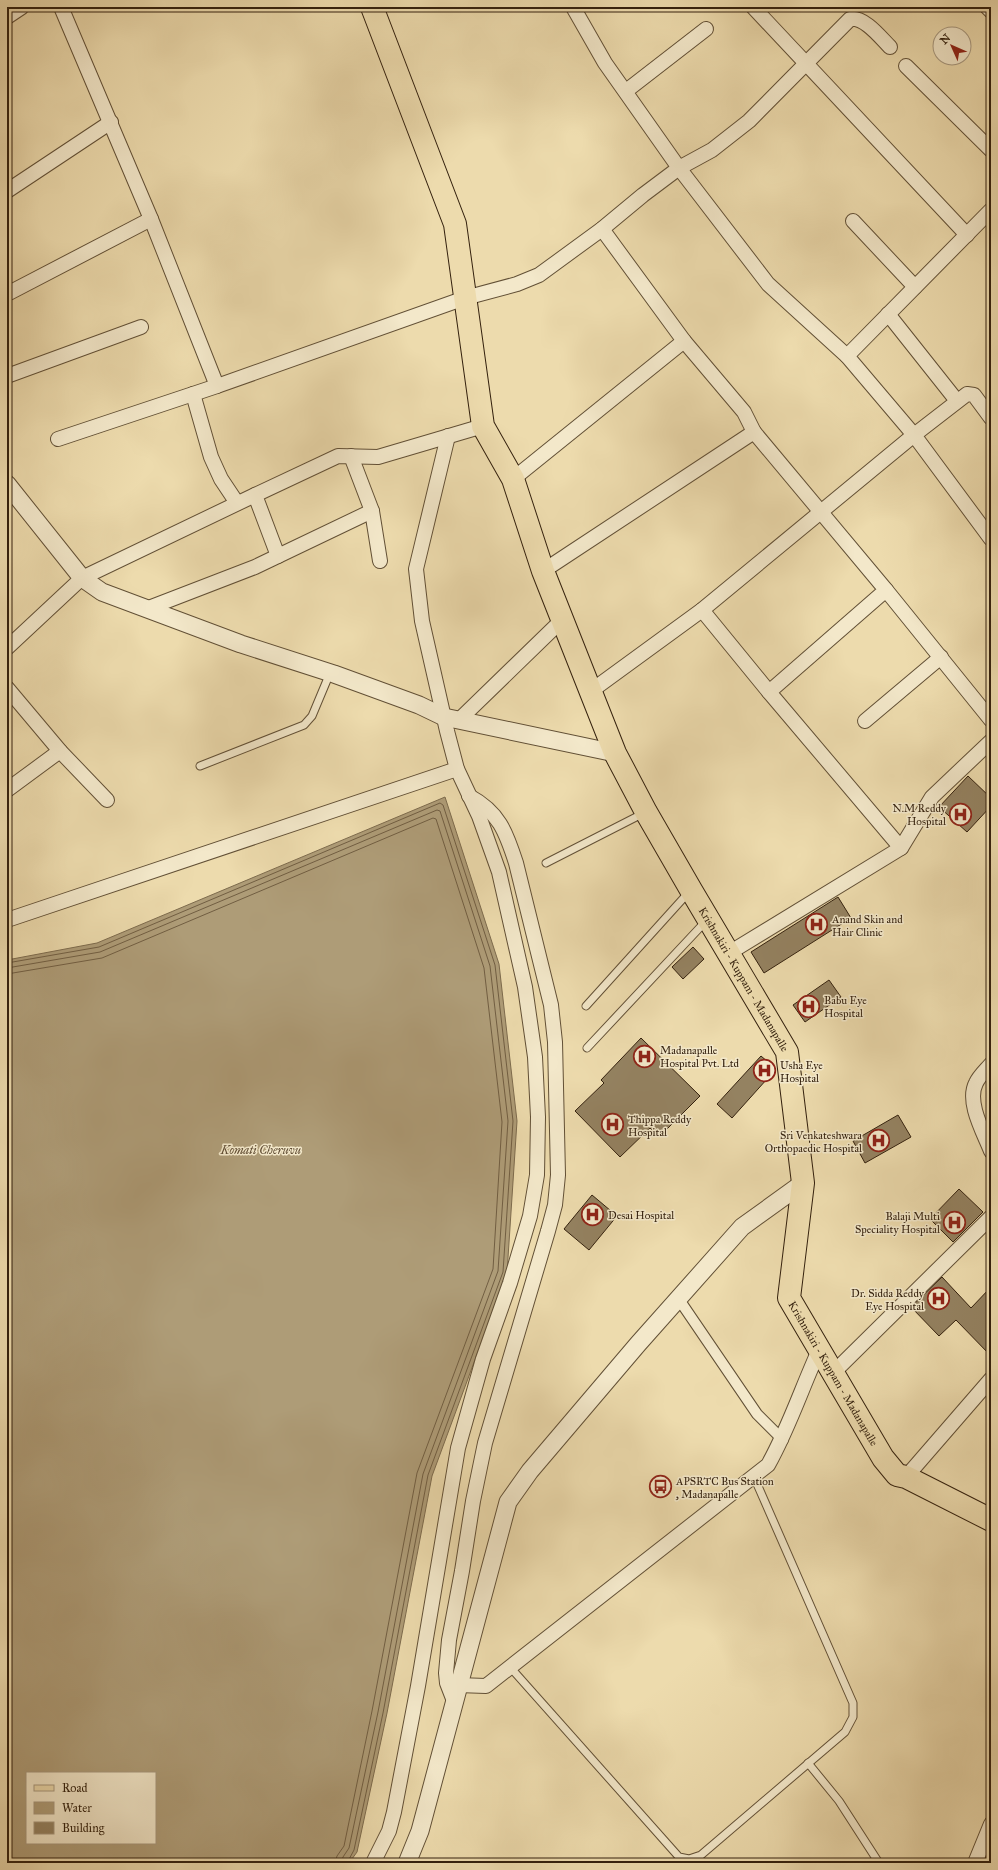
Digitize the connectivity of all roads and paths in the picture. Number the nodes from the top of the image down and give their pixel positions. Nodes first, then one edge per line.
1 (22, 7) edge
2 (61, 7) edge
3 (372, 7) edge
4 (753, 7) edge
5 (987, 7) edge
6 (575, 8) edge
7 (991, 12) edge
8 (7, 17) edge
9 (706, 29) dead end
10 (890, 47) dead end
11 (806, 64) junction
12 (906, 66) dead end
13 (626, 91) junction
14 (110, 122) junction
15 (991, 150) edge
16 (679, 168) junction
17 (7, 191) edge
18 (991, 210) edge
19 (151, 219) junction
20 (853, 221) dead end
21 (602, 229) junction
22 (966, 235) junction
23 (915, 287) junction
24 (7, 294) edge
25 (465, 298) junction
26 (888, 314) junction
27 (141, 328) dead end
28 (684, 341) junction
29 (847, 356) junction
30 (7, 376) edge
31 (217, 386) junction
32 (193, 394) junction
33 (957, 401) junction
34 (991, 418) edge
35 (483, 426) junction
36 (754, 432) junction
37 (914, 435) junction
38 (448, 436) junction
39 (58, 439) dead end
40 (351, 456) junction
41 (514, 479) junction
42 (7, 484) edge
43 (255, 495) junction
44 (237, 503) junction
45 (372, 511) junction
46 (820, 512) junction
47 (991, 539) edge
48 (278, 556) junction
49 (380, 561) dead end
50 (543, 571) junction
51 (82, 578) junction
52 (886, 590) junction
53 (146, 609) junction
54 (702, 610) junction
55 (561, 621) junction
56 (7, 648) edge
57 (941, 657) junction
58 (330, 673) junction
59 (7, 688) edge
60 (591, 691) junction
61 (769, 692) junction
62 (452, 718) junction
63 (991, 720) edge
64 (865, 721) dead end
65 (991, 741) edge
66 (60, 751) junction
67 (615, 753) junction
68 (200, 766) dead end
69 (457, 769) junction
70 (7, 790) edge
71 (470, 796) junction
72 (107, 800) dead end
73 (646, 812) junction
74 (900, 848) junction
75 (546, 863) dead end
76 (690, 890) junction
77 (707, 919) junction
78 (7, 920) edge
79 (729, 953) junction
80 (586, 1006) dead end
81 (587, 1048) dead end
82 (991, 1064) edge
83 (990, 1145) edge
84 (803, 1183) junction
85 (991, 1217) edge
86 (678, 1298) junction
87 (820, 1348) junction
88 (833, 1373) junction
89 (991, 1379) edge
90 (782, 1440) junction
91 (754, 1477) junction
92 (906, 1477) junction
93 (991, 1520) edge
94 (510, 1667) junction
95 (456, 1693) junction
96 (808, 1763) junction
97 (991, 1824) edge
98 (681, 1860) edge
99 (373, 1863) edge
100 (408, 1863) edge
101 (879, 1863) edge
102 (975, 1863) edge

1 - 8 street
2 - 14 street
3 - 25 main road
4 - 11 street
5 - 7 street
6 - 13 street
9 - 13 street
10 - 11 street
11 - 16 street
11 - 22 street
12 - 15 street
13 - 16 street
14 - 17 street
14 - 19 street
16 - 21 street
16 - 29 street
18 - 22 street
19 - 24 street
19 - 31 street
20 - 23 street
21 - 25 street
21 - 28 street
22 - 23 street
23 - 26 street
25 - 31 street
25 - 35 main road
26 - 29 street
26 - 33 street
27 - 30 street
28 - 36 street
28 - 41 street
29 - 37 street
31 - 32 street
32 - 39 street
32 - 44 street
33 - 34 street
33 - 37 street
35 - 38 street
35 - 41 main road, Krishnakiri - Kuppam - Madanapalle
36 - 46 street
36 - 50 street
37 - 46 street
37 - 47 street
38 - 40 street
38 - 62 street
40 - 43 street
40 - 45 street
41 - 50 main road, Krishnakiri - Kuppam - Madanapalle
42 - 51 street
43 - 44 street
43 - 48 street
44 - 51 street
45 - 48 street
45 - 49 street
46 - 52 street
46 - 54 street
48 - 53 street
50 - 55 main road, Krishnakiri - Kuppam - Madanapalle
51 - 53 street
51 - 56 street
52 - 57 street
52 - 61 street
53 - 58 street
54 - 60 street
54 - 61 street
55 - 60 main road, Krishnakiri - Kuppam - Madanapalle
55 - 62 street
57 - 63 street
57 - 64 street
58 - 62 street
58 - 68 lane
59 - 66 street
60 - 67 main road, Krishnakiri - Kuppam - Madanapalle
61 - 74 street
62 - 67 street
62 - 69 street
65 - 74 street
66 - 70 street
66 - 72 street
67 - 73 main road, Krishnakiri - Kuppam - Madanapalle
69 - 71 street
69 - 78 street
71 - 95 street
71 - 99 street
73 - 75 lane
73 - 76 main road, Krishnakiri - Kuppam - Madanapalle
74 - 79 street
76 - 77 main road, Krishnakiri - Kuppam - Madanapalle
76 - 80 lane
77 - 79 main road, Krishnakiri - Kuppam - Madanapalle
77 - 81 lane
79 - 84 main road, Krishnakiri - Kuppam - Madanapalle
82 - 83 street
84 - 86 street
84 - 87 main road, Krishnakiri - Kuppam - Madanapalle
85 - 88 street
86 - 90 street
86 - 95 street
87 - 88 main road, Krishnakiri - Kuppam - Madanapalle
87 - 90 street
88 - 92 main road, Krishnakiri - Kuppam - Madanapalle
89 - 92 street
90 - 91 street
91 - 94 street
91 - 96 lane
92 - 93 main road, Krishnakiri - Kuppam - Madanapalle
94 - 95 street
94 - 98 lane
95 - 100 street
96 - 98 lane
96 - 101 lane
97 - 102 street

